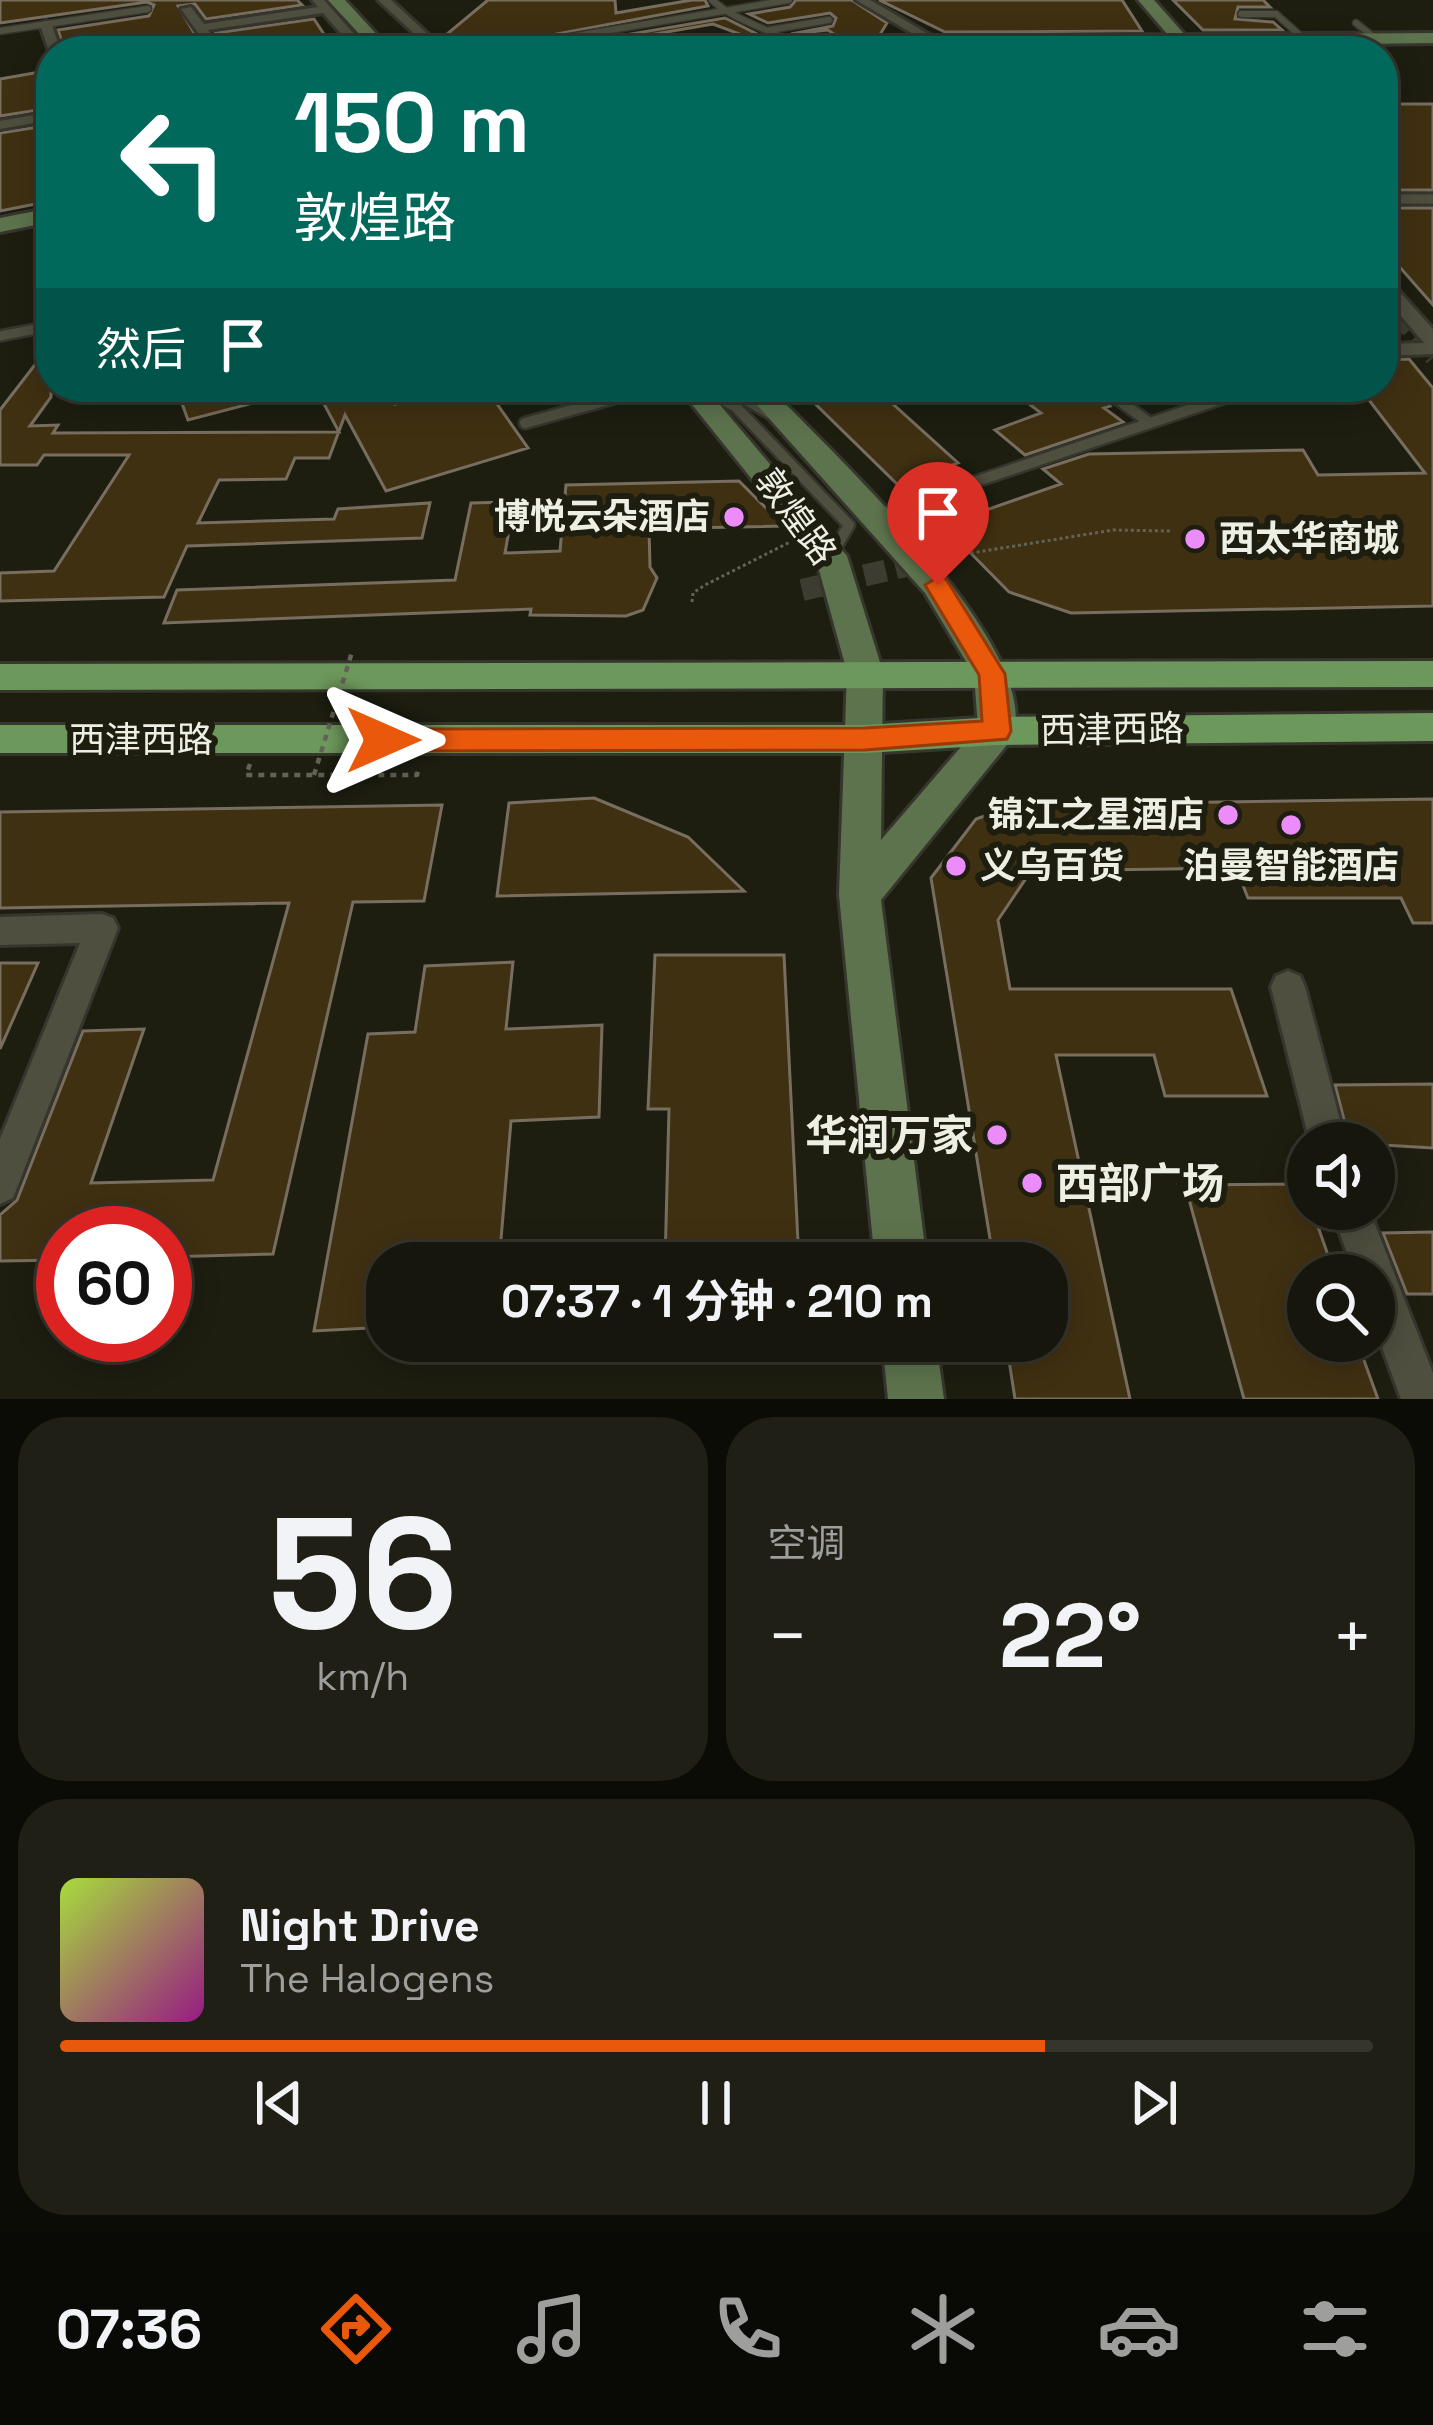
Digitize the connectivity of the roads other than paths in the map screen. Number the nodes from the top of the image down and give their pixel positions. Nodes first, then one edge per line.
1 (365, 0) edge
2 (384, 0) edge
3 (712, 0) edge
4 (789, 0) edge
5 (862, 0) edge
6 (1146, 0) edge
7 (327, 3) edge
8 (148, 9) dead end
9 (187, 9) dead end
10 (722, 10) junction
11 (1241, 14) dead end
12 (829, 20) dead end
13 (1356, 23) dead end
14 (46, 25) junction
15 (200, 28) junction
16 (770, 30) junction
17 (0, 31) edge
18 (50, 36) edge
19 (206, 36) edge
20 (356, 36) edge
21 (398, 36) edge
22 (424, 36) edge
23 (572, 36) edge
24 (779, 36) edge
25 (927, 36) edge
26 (1176, 36) edge
27 (1303, 36) edge
28 (1372, 36) edge
29 (1398, 38) edge
30 (1433, 38) edge
31 (36, 119) edge
32 (0, 125) edge
33 (1398, 199) edge
34 (1433, 199) edge
35 (36, 218) edge
36 (0, 225) edge
37 (1398, 302) edge
38 (36, 329) edge
39 (0, 337) edge
40 (1433, 344) edge
41 (1398, 348) edge
42 (601, 402) edge
43 (706, 402) edge
44 (726, 402) edge
45 (751, 402) edge
46 (769, 402) edge
47 (1121, 402) edge
48 (1212, 402) edge
49 (788, 422) junction
50 (525, 423) dead end
51 (1150, 423) junction
52 (875, 515) junction
53 (831, 556) junction
54 (865, 672) junction
55 (992, 674) junction
56 (1433, 674) edge
57 (0, 677) edge
58 (1433, 728) edge
59 (997, 731) junction
60 (865, 739) junction
61 (0, 740) edge
62 (860, 895) junction
63 (0, 931) edge
64 (1288, 987) dead end
65 (1323, 1122) edge
66 (0, 1185) edge
67 (1358, 1230) edge
68 (899, 1242) edge
69 (912, 1362) edge
70 (916, 1399) edge
71 (1422, 1399) edge

1 - 21 street
2 - 22 street
3 - 10 lane
4 - 10 lane
5 - 25 street
6 - 26 street
7 - 15 street
7 - 20 street
8 - 14 lane
9 - 15 street
10 - 16 lane
10 - 23 lane
11 - 27 lane
12 - 16 lane
13 - 28 lane
14 - 17 lane
14 - 18 street
15 - 19 street
16 - 24 lane
29 - 30 street
31 - 32 street
33 - 34 lane
35 - 36 street
37 - 40 street
38 - 39 lane
40 - 41 street
42 - 50 lane
43 - 53 street, 敦煌路
44 - 53 lane
45 - 49 lane
46 - 49 street, 敦煌路
47 - 51 lane
48 - 51 lane
49 - 52 street, 敦煌路
51 - 52 lane
52 - 55 street, 敦煌路
53 - 54 street, 敦煌路
54 - 55 main road, 西津西路
54 - 57 main road, 西津西路
54 - 60 street, 敦煌路
55 - 56 main road, 西津西路
55 - 59 street, 敦煌路
58 - 59 main road, 西津西路
59 - 60 main road, 西津西路
59 - 62 street
60 - 61 main road, 西津西路
60 - 62 street, 敦煌路
62 - 68 street, 敦煌路
63 - 66 street
64 - 65 street
67 - 71 street
69 - 70 street

